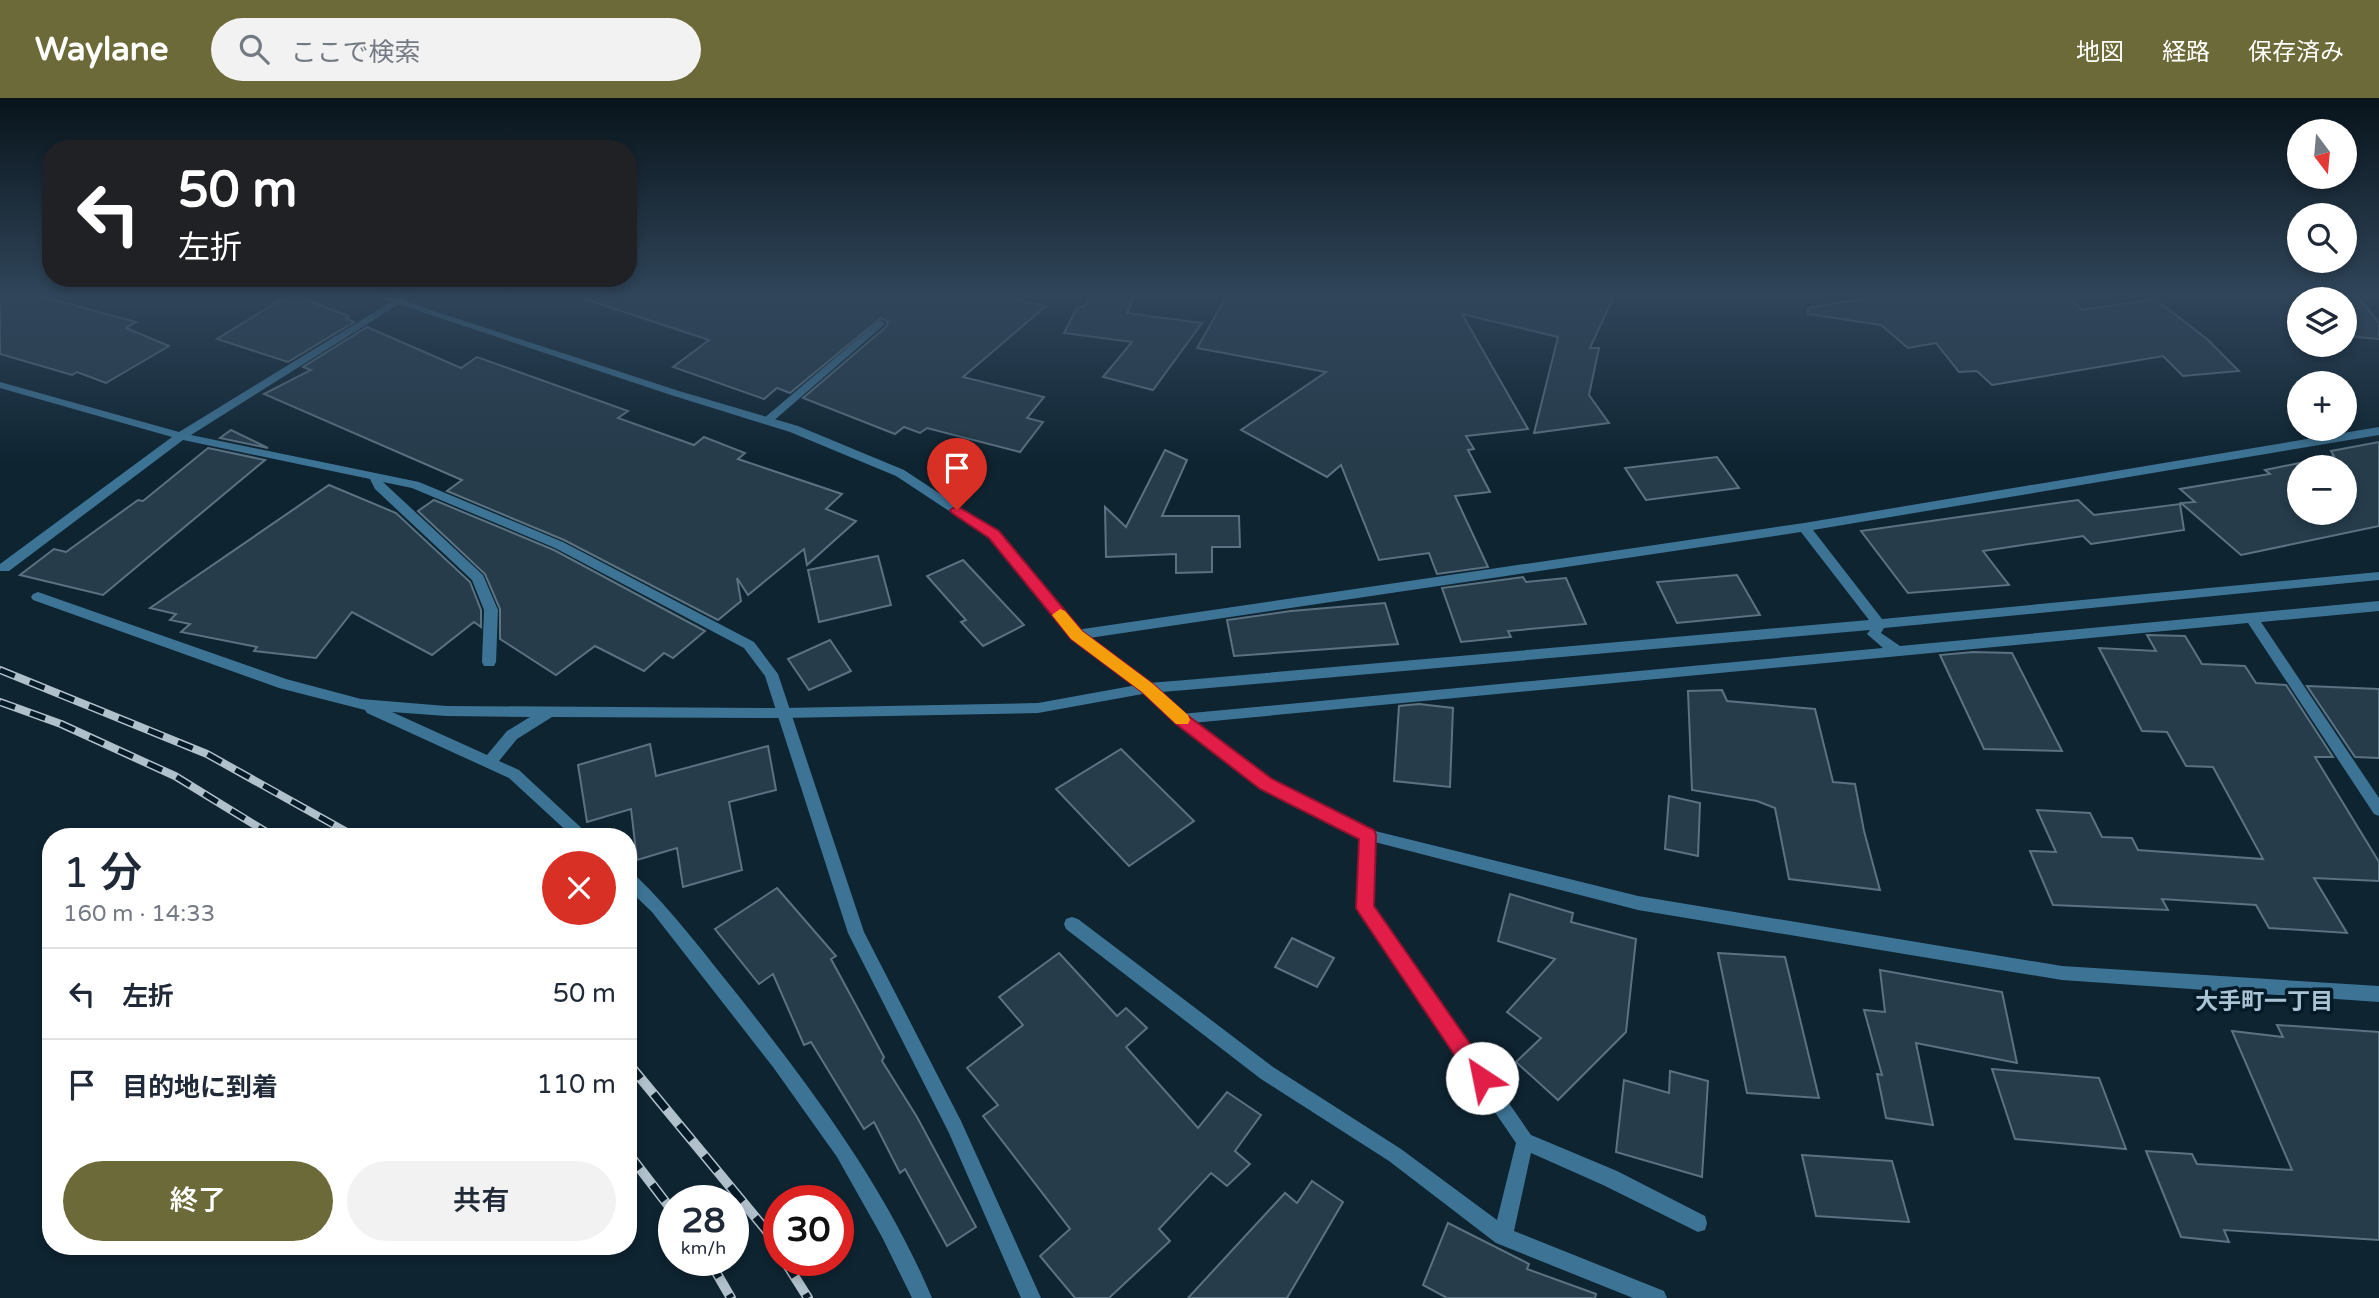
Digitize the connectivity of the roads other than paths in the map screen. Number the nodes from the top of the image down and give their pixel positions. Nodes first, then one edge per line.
1 (321, 350) edge
2 (544, 350) edge
3 (849, 350) edge
4 (0, 386) edge
5 (767, 421) junction
6 (2379, 430) edge
7 (181, 436) junction
8 (374, 477) junction
9 (1804, 527) junction
10 (4, 568) dead end
11 (2379, 576) edge
12 (38, 597) dead end
13 (2379, 606) edge
14 (2252, 618) junction
15 (1879, 624) junction
16 (1076, 635) junction
17 (1898, 652) junction
18 (489, 662) dead end
19 (1148, 688) junction
20 (361, 704) junction
21 (551, 712) junction
22 (783, 713) junction
23 (1181, 719) junction
24 (489, 763) junction
25 (2379, 810) edge
26 (573, 828) edge
27 (1368, 835) junction
28 (637, 888) edge
29 (1072, 924) dead end
30 (2379, 994) edge
31 (1525, 1142) junction
32 (1698, 1223) dead end
33 (1503, 1237) junction
34 (922, 1298) edge
35 (1031, 1298) edge
36 (1657, 1298) edge

1 - 7 street
2 - 5 street
3 - 5 street
4 - 7 street
5 - 16 street
6 - 9 street
7 - 8 street
7 - 10 street
8 - 18 street
8 - 22 street
9 - 15 street
9 - 16 street
11 - 15 street
12 - 20 street
13 - 14 street
14 - 17 street
14 - 25 street
15 - 17 street
15 - 19 street
16 - 19 street
17 - 23 street
19 - 22 street
19 - 23 street
20 - 21 street
20 - 24 street
21 - 22 street
21 - 24 street
22 - 35 street
23 - 27 street
24 - 26 street
27 - 30 street
27 - 31 street
28 - 34 street
29 - 33 street
31 - 32 street
31 - 33 street
33 - 36 street

